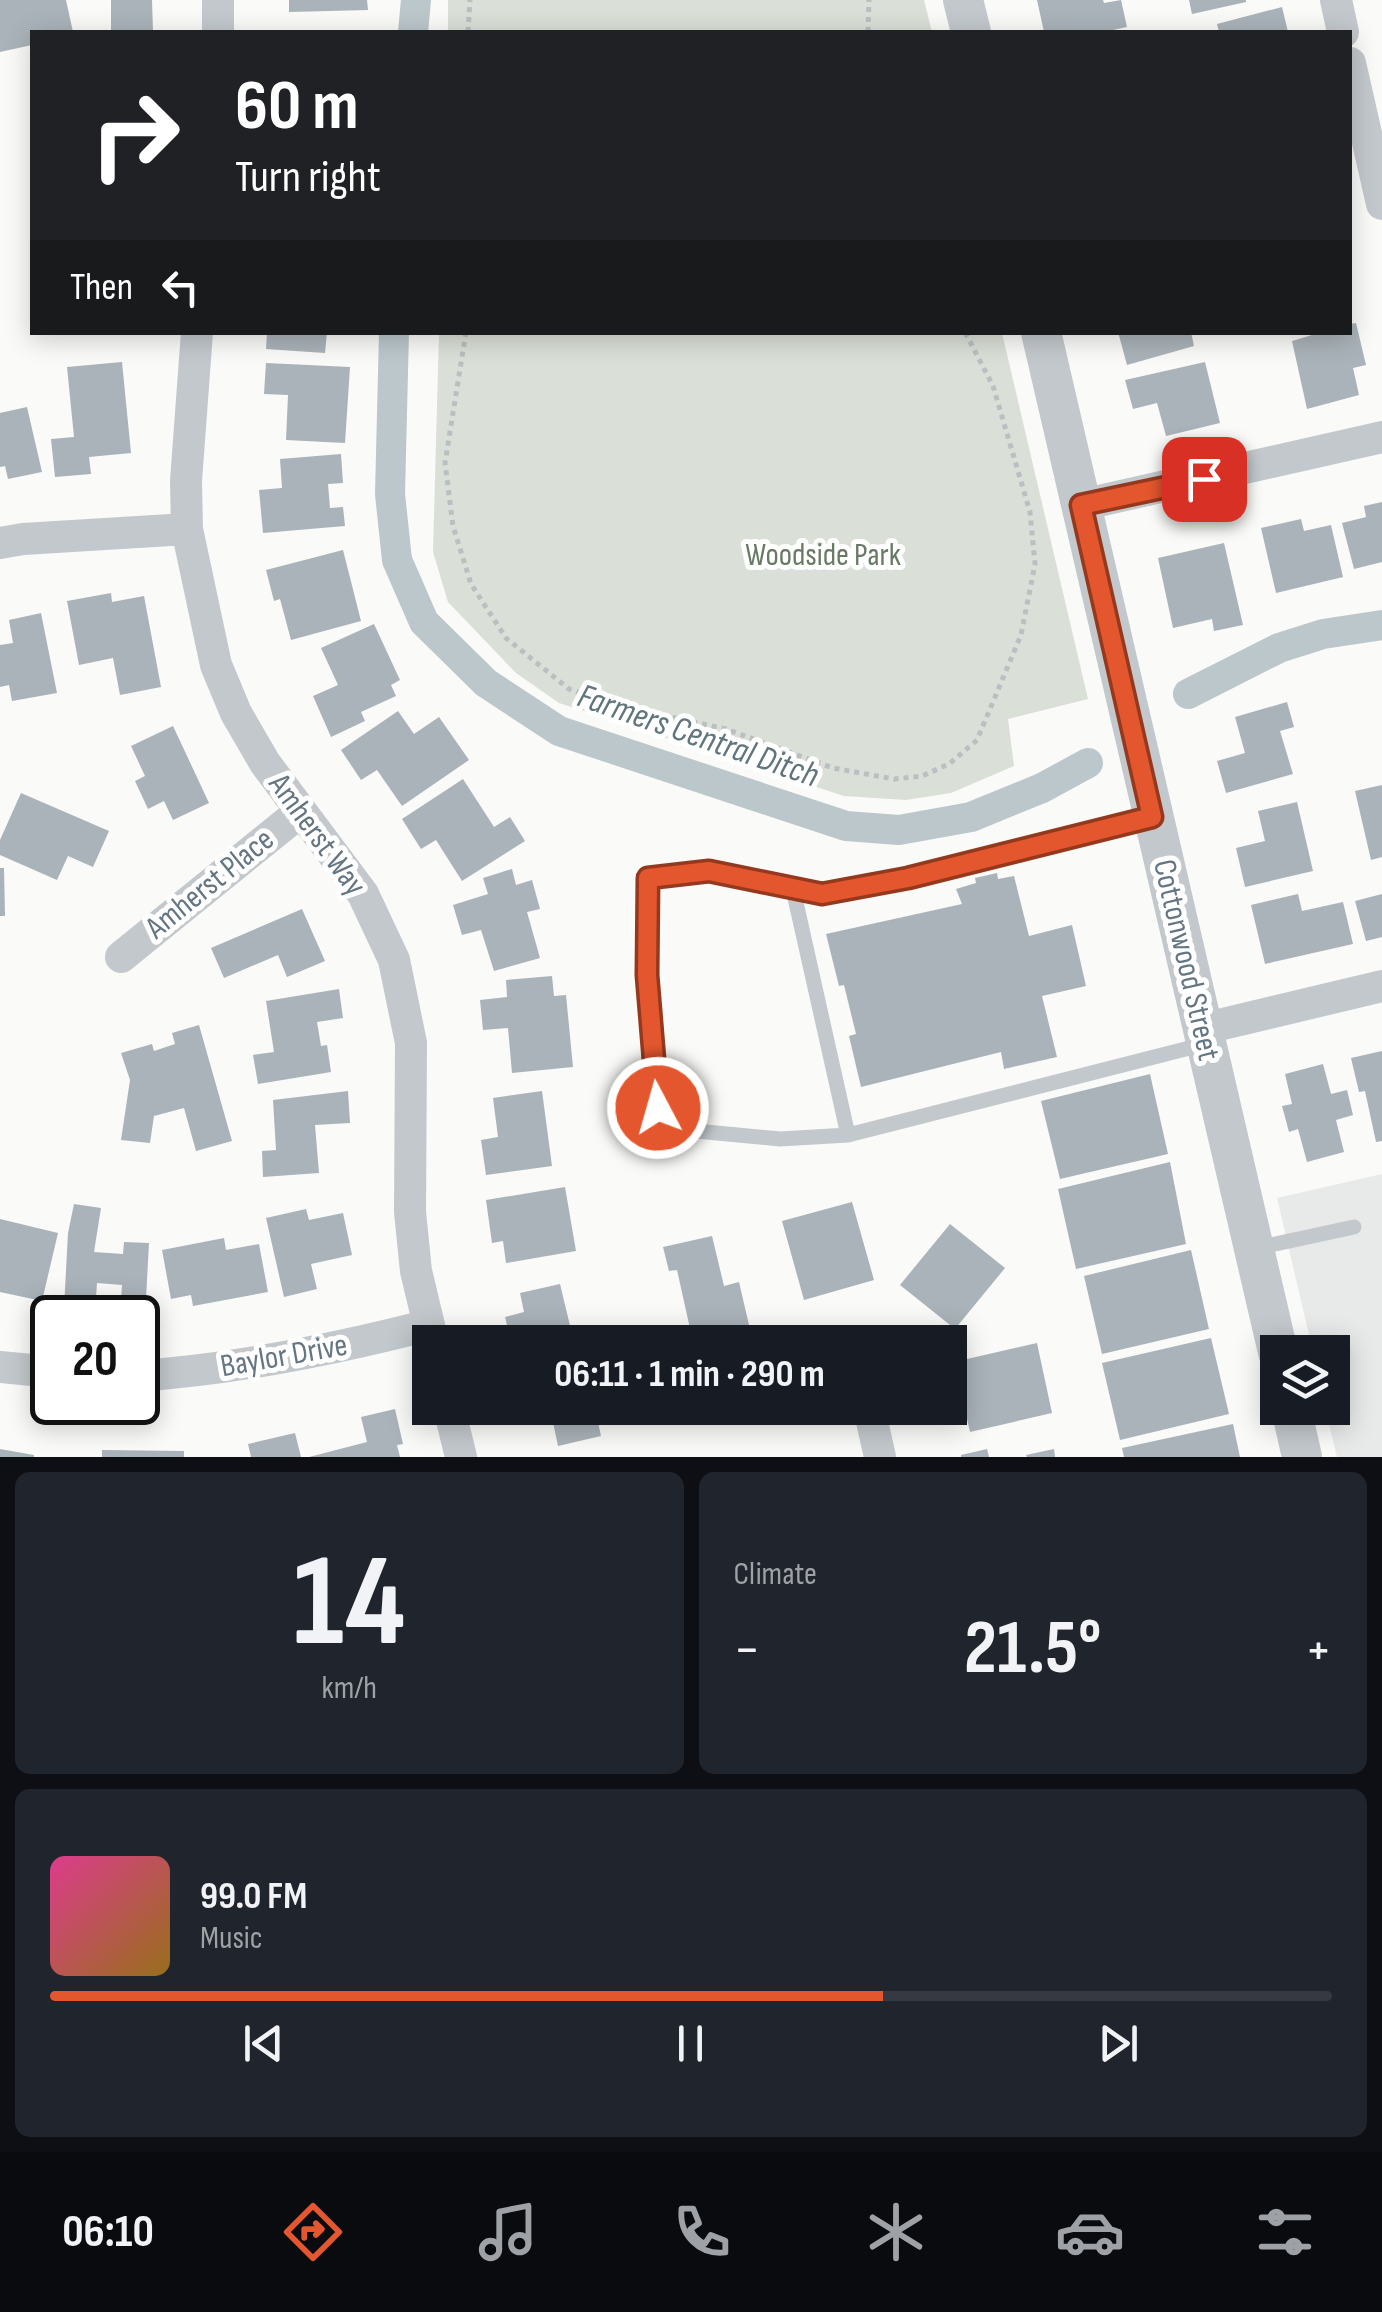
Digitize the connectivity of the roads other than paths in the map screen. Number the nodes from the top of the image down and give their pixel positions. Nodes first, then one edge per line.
1 (218, 0) edge
2 (963, 0) edge
3 (1336, 0) edge
4 (218, 30) edge
5 (970, 30) edge
6 (1343, 30) edge
7 (1352, 72) edge
8 (1382, 204) edge
9 (197, 335) edge
10 (1040, 335) edge
11 (1382, 437) edge
12 (1064, 509) junction
13 (187, 529) junction
14 (0, 543) edge
15 (300, 812) junction
16 (1152, 817) junction
17 (793, 889) junction
18 (121, 958) dead end
19 (1382, 986) edge
20 (1204, 1036) junction
21 (848, 1135) junction
22 (1354, 1227) dead end
23 (1254, 1249) junction
24 (429, 1325) edge
25 (1274, 1335) edge
26 (412, 1337) edge
27 (0, 1366) edge
28 (30, 1369) edge
29 (160, 1374) edge
30 (453, 1425) edge
31 (873, 1425) edge
32 (1294, 1425) edge
33 (461, 1457) edge
34 (880, 1457) edge
35 (1302, 1457) edge

1 - 4 street
2 - 5 street
3 - 6 street
7 - 8 street
9 - 13 street, Amherst Way
10 - 12 street, Cottonwood Street
11 - 12 street
12 - 16 street, Cottonwood Street
13 - 14 street
13 - 15 street, Amherst Way
15 - 18 street, Amherst Place
15 - 24 street, Amherst Way
16 - 17 lane
16 - 20 street, Cottonwood Street
17 - 21 lane
17 - 21 lane
19 - 20 street
20 - 21 lane
20 - 23 street, Cottonwood Street
22 - 23 lane
23 - 25 street, Cottonwood Street
26 - 29 street, Baylor Drive
27 - 28 street
30 - 33 street
31 - 34 street
32 - 35 street

